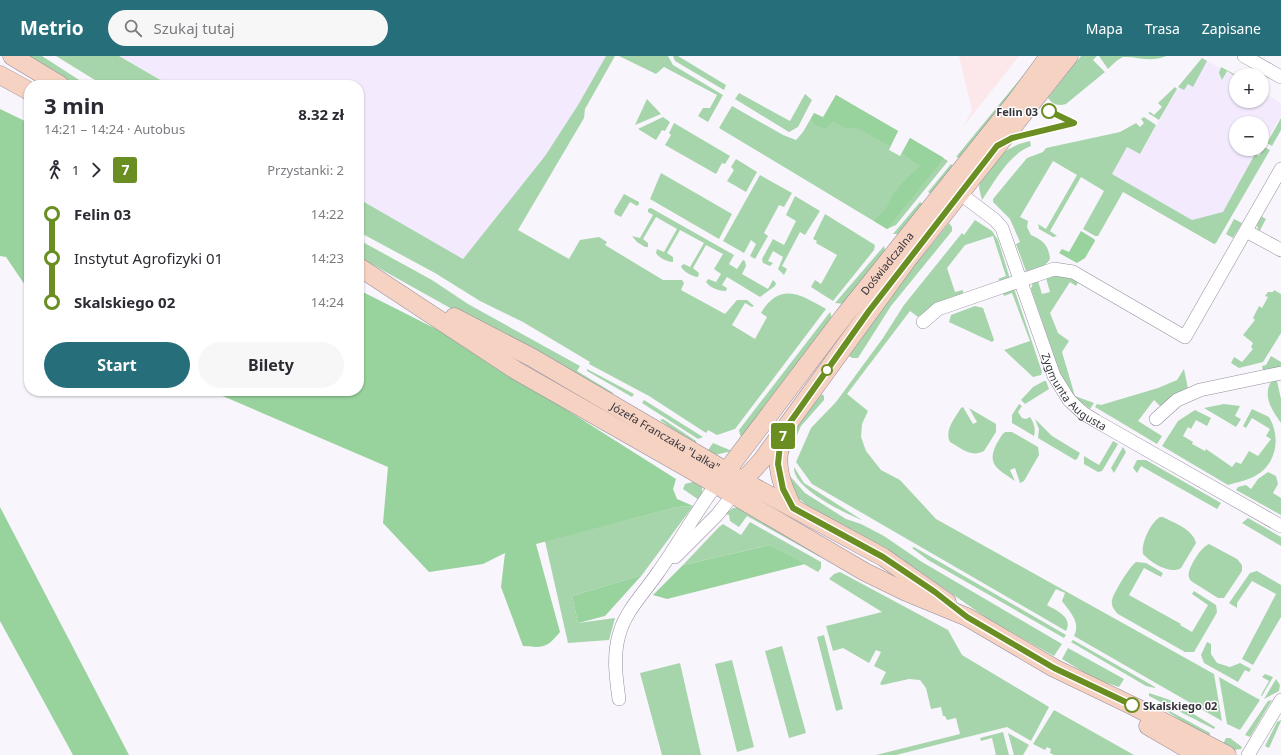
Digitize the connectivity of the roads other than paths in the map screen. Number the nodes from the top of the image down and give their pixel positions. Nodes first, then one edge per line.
1 (12, 56) edge
2 (1049, 56) edge
3 (1069, 56) edge
4 (1244, 56) edge
5 (0, 75) edge
6 (1281, 77) edge
7 (52, 80) edge
8 (24, 88) edge
9 (1281, 169) edge
10 (954, 189) junction
11 (1246, 231) junction
12 (1281, 250) edge
13 (903, 255) junction
14 (364, 270) edge
15 (1022, 280) junction
16 (923, 322) dead end
17 (1281, 373) edge
18 (1156, 418) dead end
19 (786, 428) junction
20 (721, 478) junction
21 (743, 481) junction
22 (733, 496) junction
23 (793, 508) junction
24 (1281, 526) edge
25 (659, 572) junction
26 (967, 617) junction
27 (1054, 668) junction
28 (619, 699) dead end
29 (1281, 700) edge
30 (1198, 755) edge
31 (1227, 755) edge
32 (1248, 755) edge

1 - 7 street
2 - 10 street, Doświadczalna
3 - 10 street, Doświadczalna
4 - 6 street
5 - 8 street
9 - 11 street
10 - 13 street, Doświadczalna
10 - 15 street, Zygmunta Augusta
11 - 12 street
11 - 15 street
13 - 19 street, Doświadczalna
13 - 20 street, Doświadczalna
14 - 20 street, Józefa Franczaka "Lalka"
15 - 16 street
15 - 24 street, Zygmunta Augusta
17 - 18 street
19 - 21 street, Doświadczalna
19 - 23 street
20 - 21 street
20 - 22 street, Józefa Franczaka "Lalka"
20 - 25 street
21 - 22 street
21 - 23 street, Józefa Franczaka "Lalka"
22 - 25 street
22 - 26 street, Józefa Franczaka "Lalka"
23 - 26 street, Józefa Franczaka "Lalka"
25 - 28 street
26 - 27 street, Józefa Franczaka "Lalka"
27 - 30 street, Józefa Franczaka "Lalka"
27 - 31 street, Józefa Franczaka "Lalka"
29 - 32 street

